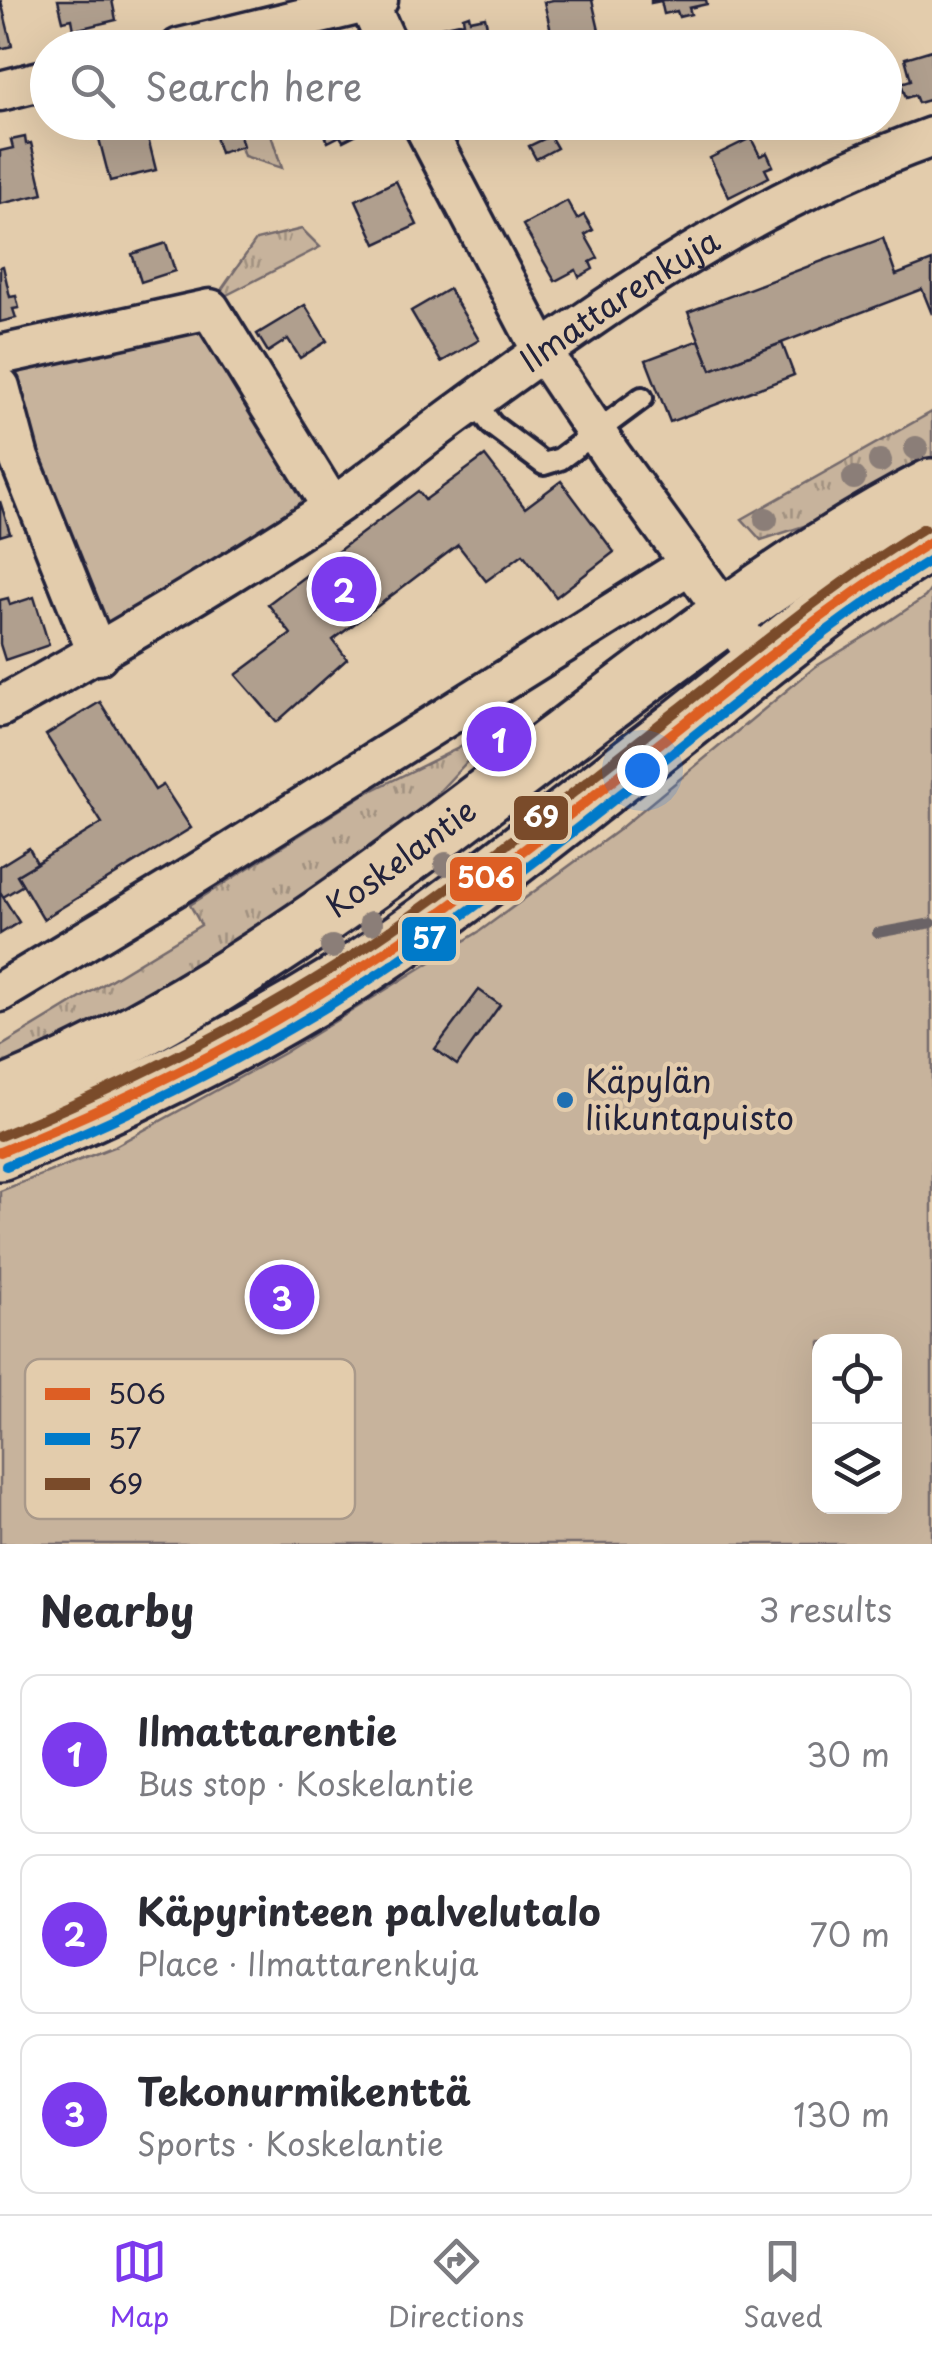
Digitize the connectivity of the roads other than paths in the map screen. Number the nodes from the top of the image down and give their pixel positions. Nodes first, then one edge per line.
1 (371, 1) edge
2 (253, 30) edge
3 (382, 30) edge
4 (30, 84) edge
5 (0, 91) edge
6 (932, 137) edge
7 (431, 140) edge
8 (543, 353) junction
9 (0, 355) edge
10 (0, 387) edge
11 (642, 398) dead end
12 (474, 401) junction
13 (597, 434) junction
14 (932, 487) edge
15 (332, 507) junction
16 (932, 541) edge
17 (690, 564) junction
18 (728, 612) junction
19 (98, 655) junction
20 (762, 663) junction
21 (0, 708) edge
22 (0, 992) edge
23 (0, 1097) edge
24 (0, 1152) edge

1 - 2 street
1 - 3 street
4 - 5 street
6 - 8 street, Ilmattarenkuja
7 - 8 street
8 - 12 street, Ilmattarenkuja
8 - 13 street
9 - 15 street
10 - 19 street
11 - 13 lane
12 - 13 lane
12 - 15 street, Ilmattarenkuja
13 - 17 street
14 - 18 main road, Koskelantie
15 - 19 street, Ilmattarenkuja
16 - 20 main road, Koskelantie
17 - 18 street
17 - 22 street
18 - 20 street
18 - 23 main road, Koskelantie
19 - 21 street, Ilmattarenkuja
20 - 24 main road, Koskelantie

